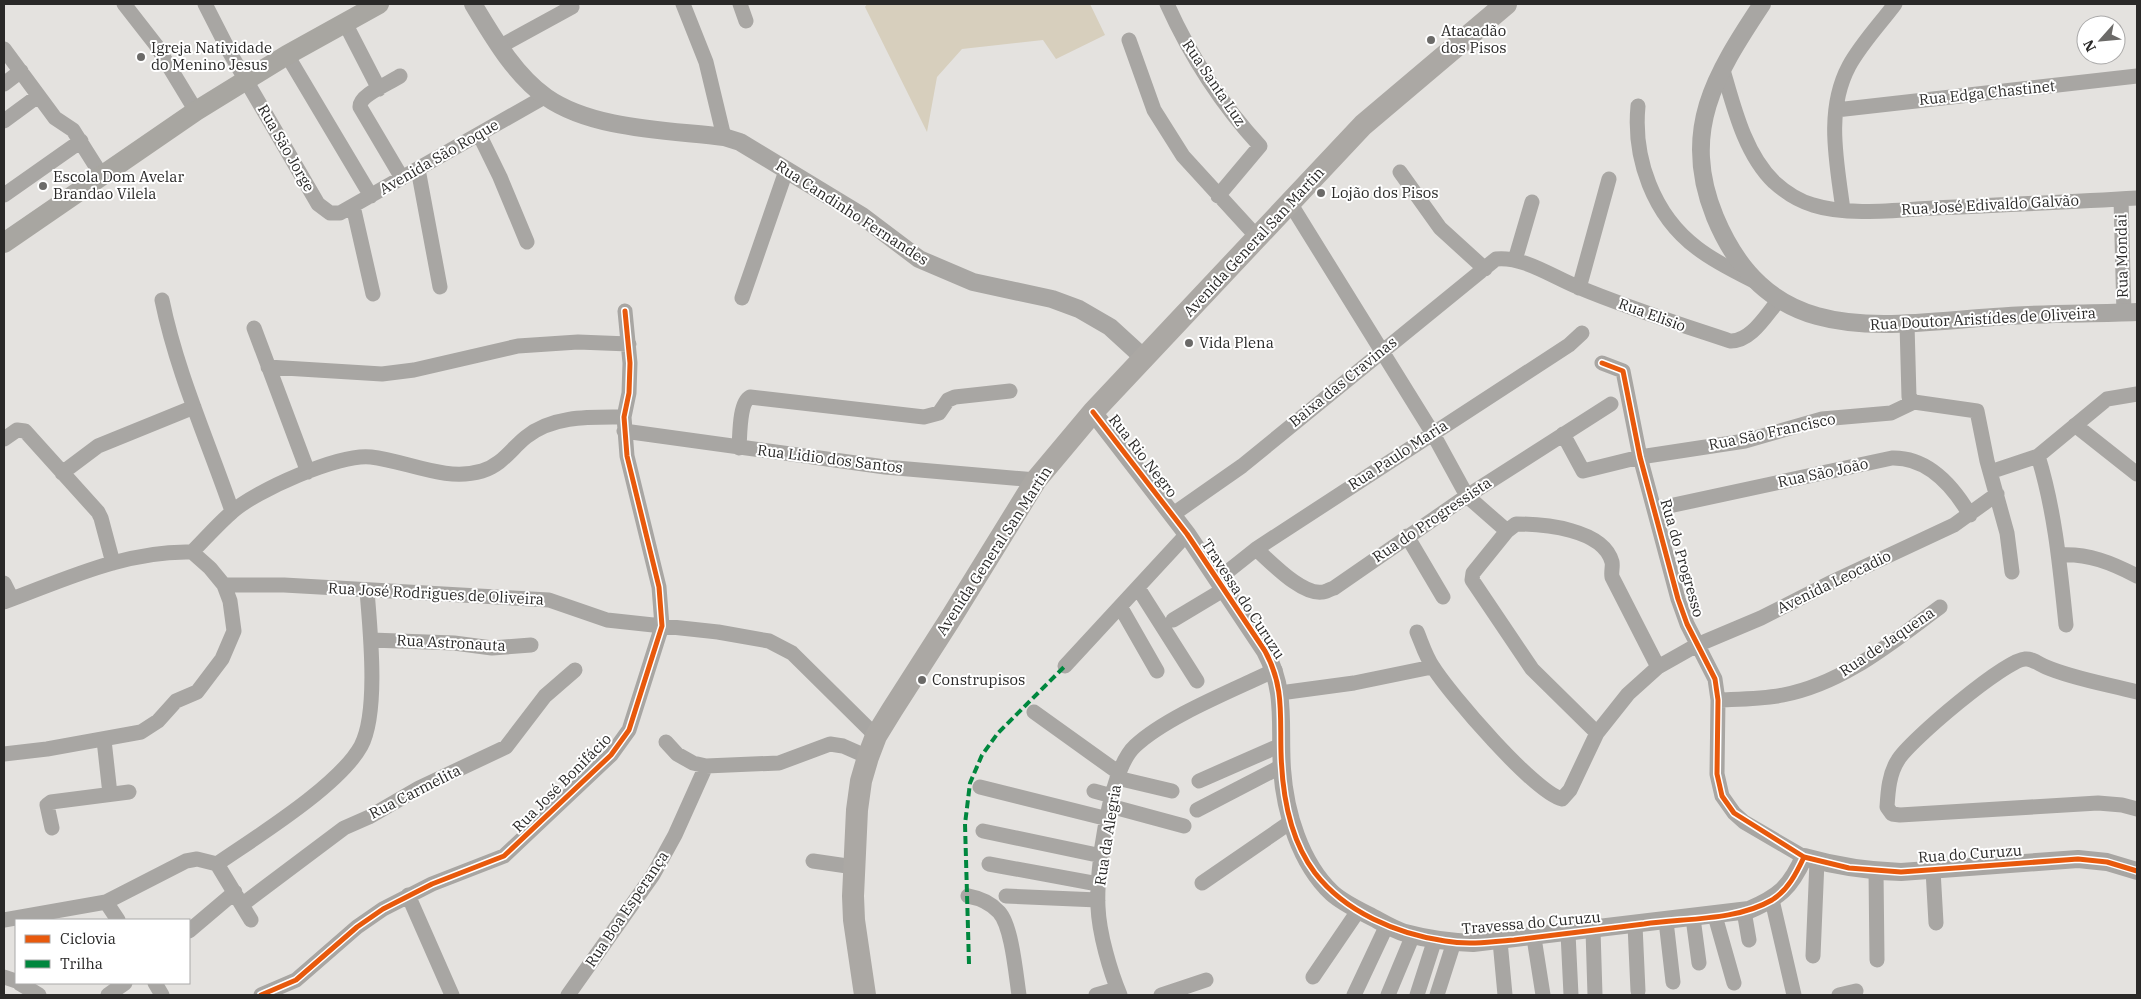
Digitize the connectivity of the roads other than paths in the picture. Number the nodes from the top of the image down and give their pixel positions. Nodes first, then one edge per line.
1 (124, 4) edge
2 (205, 4) edge
3 (379, 4) edge
4 (473, 4) edge
5 (683, 4) edge
6 (740, 4) edge
7 (1167, 4) edge
8 (1506, 4) edge
9 (1762, 4) edge
10 (1895, 4) edge
11 (572, 7) dead end
12 (746, 21) dead end
13 (345, 23) junction
14 (1129, 40) dead end
15 (499, 47) junction
16 (4, 49) edge
17 (287, 55) junction
18 (1722, 70) junction
19 (21, 71) junction
20 (400, 76) dead end
21 (2137, 76) edge
22 (247, 80) junction
23 (4, 84) edge
24 (379, 89) junction
25 (38, 96) junction
26 (546, 96) junction
27 (1638, 106) dead end
28 (1836, 110) junction
29 (196, 111) junction
30 (4, 122) edge
31 (479, 134) junction
32 (724, 137) junction
33 (80, 141) junction
34 (418, 169) junction
35 (786, 171) junction
36 (1400, 172) dead end
37 (102, 176) junction
38 (402, 178) junction
39 (1609, 179) dead end
40 (4, 195) edge
41 (371, 196) junction
42 (1218, 196) junction
43 (2137, 198) edge
44 (2121, 199) junction
45 (1532, 202) dead end
46 (1290, 203) junction
47 (353, 206) junction
48 (1843, 210) junction
49 (330, 213) joint
50 (1258, 238) junction
51 (526, 242) dead end
52 (4, 243) edge
53 (1507, 259) junction
54 (1485, 269) junction
55 (1758, 283) junction
56 (440, 287) dead end
57 (1579, 288) junction
58 (373, 294) dead end
59 (742, 298) dead end
60 (162, 300) dead end
61 (1779, 300) junction
62 (625, 311) dead end
63 (2130, 312) edge
64 (1907, 324) junction
65 (254, 328) dead end
66 (1582, 333) dead end
67 (629, 344) junction
68 (1383, 351) junction
69 (1145, 359) junction
70 (1602, 363) dead end
71 (268, 367) junction
72 (1010, 391) dead end
73 (2137, 394) edge
74 (1914, 402) junction
75 (1611, 404) dead end
76 (194, 407) junction
77 (1093, 412) junction
78 (624, 424) junction
79 (2075, 425) junction
80 (1432, 432) junction
81 (1564, 434) junction
82 (4, 440) edge
83 (739, 448) junction
84 (2038, 456) junction
85 (1640, 457) junction
86 (308, 472) junction
87 (1990, 472) junction
88 (62, 473) junction
89 (2137, 474) edge
90 (1036, 480) junction
91 (1996, 494) junction
92 (1467, 496) junction
93 (1655, 509) junction
94 (232, 512) junction
95 (1172, 515) junction
96 (1970, 515) junction
97 (1507, 531) junction
98 (1187, 534) junction
99 (1407, 536) junction
100 (1256, 548) junction
101 (192, 552) junction
102 (2059, 555) junction
103 (113, 563) junction
104 (2012, 572) dead end
105 (2137, 576) edge
106 (4, 583) edge
107 (224, 585) junction
108 (1220, 585) junction
109 (1138, 588) junction
110 (367, 591) junction
111 (1443, 597) dead end
112 (8, 601) edge
113 (1940, 607) dead end
114 (1121, 608) junction
115 (1173, 620) dead end
116 (2066, 625) dead end
117 (662, 626) junction
118 (1417, 632) dead end
119 (371, 640) junction
120 (531, 645) dead end
121 (1697, 645) junction
122 (1065, 666) dead end
123 (1432, 666) junction
124 (1658, 667) junction
125 (576, 670) dead end
126 (1275, 670) junction
127 (1157, 672) dead end
128 (1197, 680) dead end
129 (2137, 692) edge
130 (1280, 694) junction
131 (1718, 700) junction
132 (1034, 712) dead end
133 (1597, 733) junction
134 (876, 736) junction
135 (104, 740) junction
136 (666, 742) dead end
137 (1281, 745) junction
138 (4, 754) edge
139 (868, 757) junction
140 (706, 766) junction
141 (1282, 766) junction
142 (1118, 776) junction
143 (1199, 781) dead end
144 (980, 787) dead end
145 (1094, 791) dead end
146 (1172, 791) dead end
147 (129, 792) dead end
148 (110, 794) junction
149 (1110, 807) junction
150 (2137, 809) edge
151 (1197, 810) dead end
152 (1292, 821) junction
153 (1184, 826) dead end
154 (52, 828) dead end
155 (983, 831) dead end
156 (1102, 856) junction
157 (1811, 859) junction
158 (814, 861) dead end
159 (217, 864) junction
160 (989, 864) dead end
161 (854, 867) junction
162 (2136, 867) edge
163 (1933, 870) junction
164 (1876, 871) junction
165 (1202, 883) dead end
166 (1098, 884) junction
167 (408, 895) junction
168 (968, 896) dead end
169 (1006, 896) dead end
170 (239, 898) junction
171 (1098, 900) junction
172 (1772, 900) junction
173 (106, 902) junction
174 (1358, 910) junction
175 (1744, 911) junction
176 (1715, 916) junction
177 (1693, 918) junction
178 (117, 919) edge
179 (4, 920) edge
180 (251, 920) dead end
181 (1666, 921) junction
182 (1936, 923) dead end
183 (1387, 924) junction
184 (1635, 925) junction
185 (190, 930) edge
186 (1594, 930) junction
187 (1568, 933) junction
188 (1413, 935) junction
189 (1534, 938) junction
190 (1434, 939) junction
191 (1749, 940) dead end
192 (1500, 941) junction
193 (1454, 942) junction
194 (1813, 956) dead end
195 (1877, 960) dead end
196 (1699, 963) dead end
197 (1313, 978) dead end
198 (1206, 980) dead end
199 (1673, 982) dead end
200 (1734, 983) dead end
201 (21, 984) edge
202 (124, 984) edge
203 (156, 984) edge
204 (1638, 991) dead end
205 (1856, 991) dead end
206 (1118, 992) edge
207 (269, 994) edge
208 (40, 995) edge
209 (108, 995) edge
210 (162, 995) edge
211 (452, 995) edge
212 (568, 995) edge
213 (865, 995) edge
214 (1019, 995) edge
215 (1096, 995) edge
216 (1161, 995) edge
217 (1354, 995) edge
218 (1388, 995) edge
219 (1416, 995) edge
220 (1437, 995) edge
221 (1505, 995) edge
222 (1543, 995) edge
223 (1571, 995) edge
224 (1595, 995) edge
225 (1794, 995) edge
226 (1839, 995) edge

1 - 29 street
2 - 22 street
3 - 13 main road
4 - 15 street, Rua Candinho Fernandes
5 - 32 street
6 - 12 street
7 - 42 street, Rua Santa Luz
8 - 46 main road, Avenida General San Martin
9 - 18 street, Rua Doutor Aristídes de Oliveira
10 - 28 street
11 - 15 street
13 - 17 main road
13 - 24 street
14 - 42 street
15 - 26 street, Rua Candinho Fernandes
16 - 19 street
17 - 22 main road
17 - 41 street
18 - 48 street, Rua José Edivaldo Galvão
18 - 55 street, Rua Doutor Aristídes de Oliveira
19 - 23 street
19 - 25 street
20 - 24 street
21 - 28 street, Rua Edga Chastinet
22 - 29 main road
22 - 49 street, Rua São Jorge
24 - 38 street
25 - 30 street
25 - 33 street
26 - 31 street, Avenida São Roque
26 - 32 street, Rua Candinho Fernandes
27 - 55 street
28 - 48 street
29 - 37 main road
31 - 34 street, Avenida São Roque
31 - 51 street
32 - 35 street, Rua Candinho Fernandes
33 - 37 street
33 - 40 street
34 - 38 street, Avenida São Roque
34 - 56 street
35 - 59 street
35 - 69 street, Rua Candinho Fernandes
36 - 54 street
37 - 52 main road
38 - 41 street, Avenida São Roque
39 - 57 street
41 - 47 street, Avenida São Roque
42 - 50 street
43 - 44 street, Rua José Edivaldo Galvão
44 - 48 street, Rua José Edivaldo Galvão
44 - 63 street, Rua Mondai
45 - 53 street
46 - 50 main road, Avenida General San Martin
46 - 68 street
47 - 49 street, Avenida São Roque
47 - 58 street
50 - 69 main road, Avenida General San Martin
53 - 54 street, Baixa das Cravinas
53 - 57 street, Rua Elisio
54 - 68 street, Baixa das Cravinas
55 - 61 street, Rua Doutor Aristídes de Oliveira
57 - 61 street, Rua Elisio
60 - 76 street
61 - 64 street, Rua Doutor Aristídes de Oliveira
62 - 67 street
63 - 64 street, Rua Doutor Aristídes de Oliveira
64 - 74 street
65 - 71 street
66 - 80 street, Rua Paulo Maria
67 - 71 street
67 - 78 street
68 - 80 street
68 - 95 street, Baixa das Cravinas
69 - 77 main road, Avenida General San Martin
70 - 85 street, Rua do Progresso
71 - 86 street
72 - 83 street
73 - 79 street
74 - 85 street, Rua São Francisco
74 - 87 street
75 - 81 street, Rua do Progressista
76 - 88 street
76 - 94 street
77 - 90 main road, Avenida General San Martin
77 - 95 street, Rua Rio Negro
78 - 83 street, Rua Lidio dos Santos
78 - 86 street
78 - 117 street, Rua José Bonifácio
79 - 84 street
79 - 89 street
80 - 92 street
80 - 100 street, Rua Paulo Maria
81 - 85 street, Rua São Francisco
81 - 92 street, Rua do Progressista
82 - 88 street
83 - 90 street, Rua Lidio dos Santos
84 - 87 street
84 - 102 street
85 - 93 street, Rua do Progresso
86 - 94 street
87 - 91 street
88 - 103 street
90 - 134 main road, Avenida General San Martin
91 - 96 street, Avenida Leocadio
91 - 104 street
92 - 97 street
92 - 99 street, Rua do Progressista
93 - 96 street, Rua São João
93 - 121 street, Rua do Progresso
94 - 101 street
95 - 98 street, Travessa do Curuzu
96 - 121 street, Avenida Leocadio
97 - 124 street
97 - 133 street
98 - 108 street, Travessa do Curuzu
98 - 109 street
99 - 100 street, Rua do Progressista
99 - 111 street
100 - 108 street, Rua Paulo Maria
101 - 103 street
101 - 107 street
102 - 105 street
102 - 116 street
103 - 112 street
106 - 112 street
107 - 110 street, Rua José Rodrigues de Oliveira
107 - 135 street
108 - 115 street, Rua Paulo Maria
108 - 126 street, Travessa do Curuzu
109 - 114 street
109 - 128 street
110 - 117 street, Rua José Rodrigues de Oliveira
110 - 119 street
113 - 131 street, Rua de Jaquena
114 - 122 street
114 - 127 street
117 - 134 street, Rua José Rodrigues de Oliveira
117 - 167 street, Rua José Bonifácio
118 - 123 street
119 - 120 street, Rua Astronauta
119 - 159 street
121 - 124 street, Avenida Leocadio
121 - 131 street, Rua do Progresso
123 - 130 street
123 - 133 street, Avenida Leocadio
124 - 133 street, Avenida Leocadio
125 - 170 street, Rua Carmelita
126 - 130 street, Travessa do Curuzu
126 - 142 street, Rua da Alegria
129 - 150 street
130 - 137 street, Travessa do Curuzu
131 - 157 street, Rua do Progresso
132 - 142 street
134 - 139 main road, Avenida General San Martin
135 - 138 street
135 - 148 street
136 - 140 street
137 - 141 street, Travessa do Curuzu
137 - 143 street
139 - 140 street
139 - 161 main road, Avenida General San Martin
140 - 212 street, Rua Boa Esperança
141 - 151 street
141 - 152 street, Travessa do Curuzu
142 - 146 street
142 - 149 street, Rua da Alegria
144 - 149 street
145 - 149 street
147 - 148 street
148 - 154 street
149 - 153 street
149 - 156 street, Rua da Alegria
152 - 165 street
152 - 174 street, Travessa do Curuzu
155 - 156 street
156 - 166 street, Rua da Alegria
157 - 164 street, Rua do Curuzu
157 - 172 street
157 - 194 street
158 - 161 street
159 - 170 street
159 - 173 street
160 - 166 street
161 - 213 main road, Avenida General San Martin
162 - 163 street, Rua do Curuzu
163 - 164 street, Rua do Curuzu
163 - 182 street
164 - 195 street
166 - 171 street, Rua da Alegria
167 - 207 street, Rua José Bonifácio
167 - 211 street
168 - 214 street
169 - 171 street
170 - 180 street
170 - 185 street, Rua Carmelita
171 - 206 street, Rua da Alegria
172 - 175 street, Travessa do Curuzu
172 - 225 street
173 - 178 street
173 - 179 street
174 - 183 street, Travessa do Curuzu
174 - 197 street
175 - 176 street, Travessa do Curuzu
175 - 191 street
176 - 177 street, Travessa do Curuzu
176 - 200 street
177 - 181 street, Travessa do Curuzu
177 - 196 street
181 - 184 street, Travessa do Curuzu
181 - 199 street
183 - 188 street, Travessa do Curuzu
183 - 217 street
184 - 186 street, Travessa do Curuzu
184 - 204 street
186 - 187 street, Travessa do Curuzu
186 - 224 street
187 - 189 street, Travessa do Curuzu
187 - 223 street
188 - 190 street, Travessa do Curuzu
188 - 218 street
189 - 192 street, Travessa do Curuzu
189 - 222 street
190 - 193 street, Travessa do Curuzu
190 - 219 street
192 - 193 street, Travessa do Curuzu
192 - 221 street
193 - 220 street
198 - 216 street
201 - 208 street
202 - 209 street
203 - 210 street
205 - 226 street
206 - 215 street

